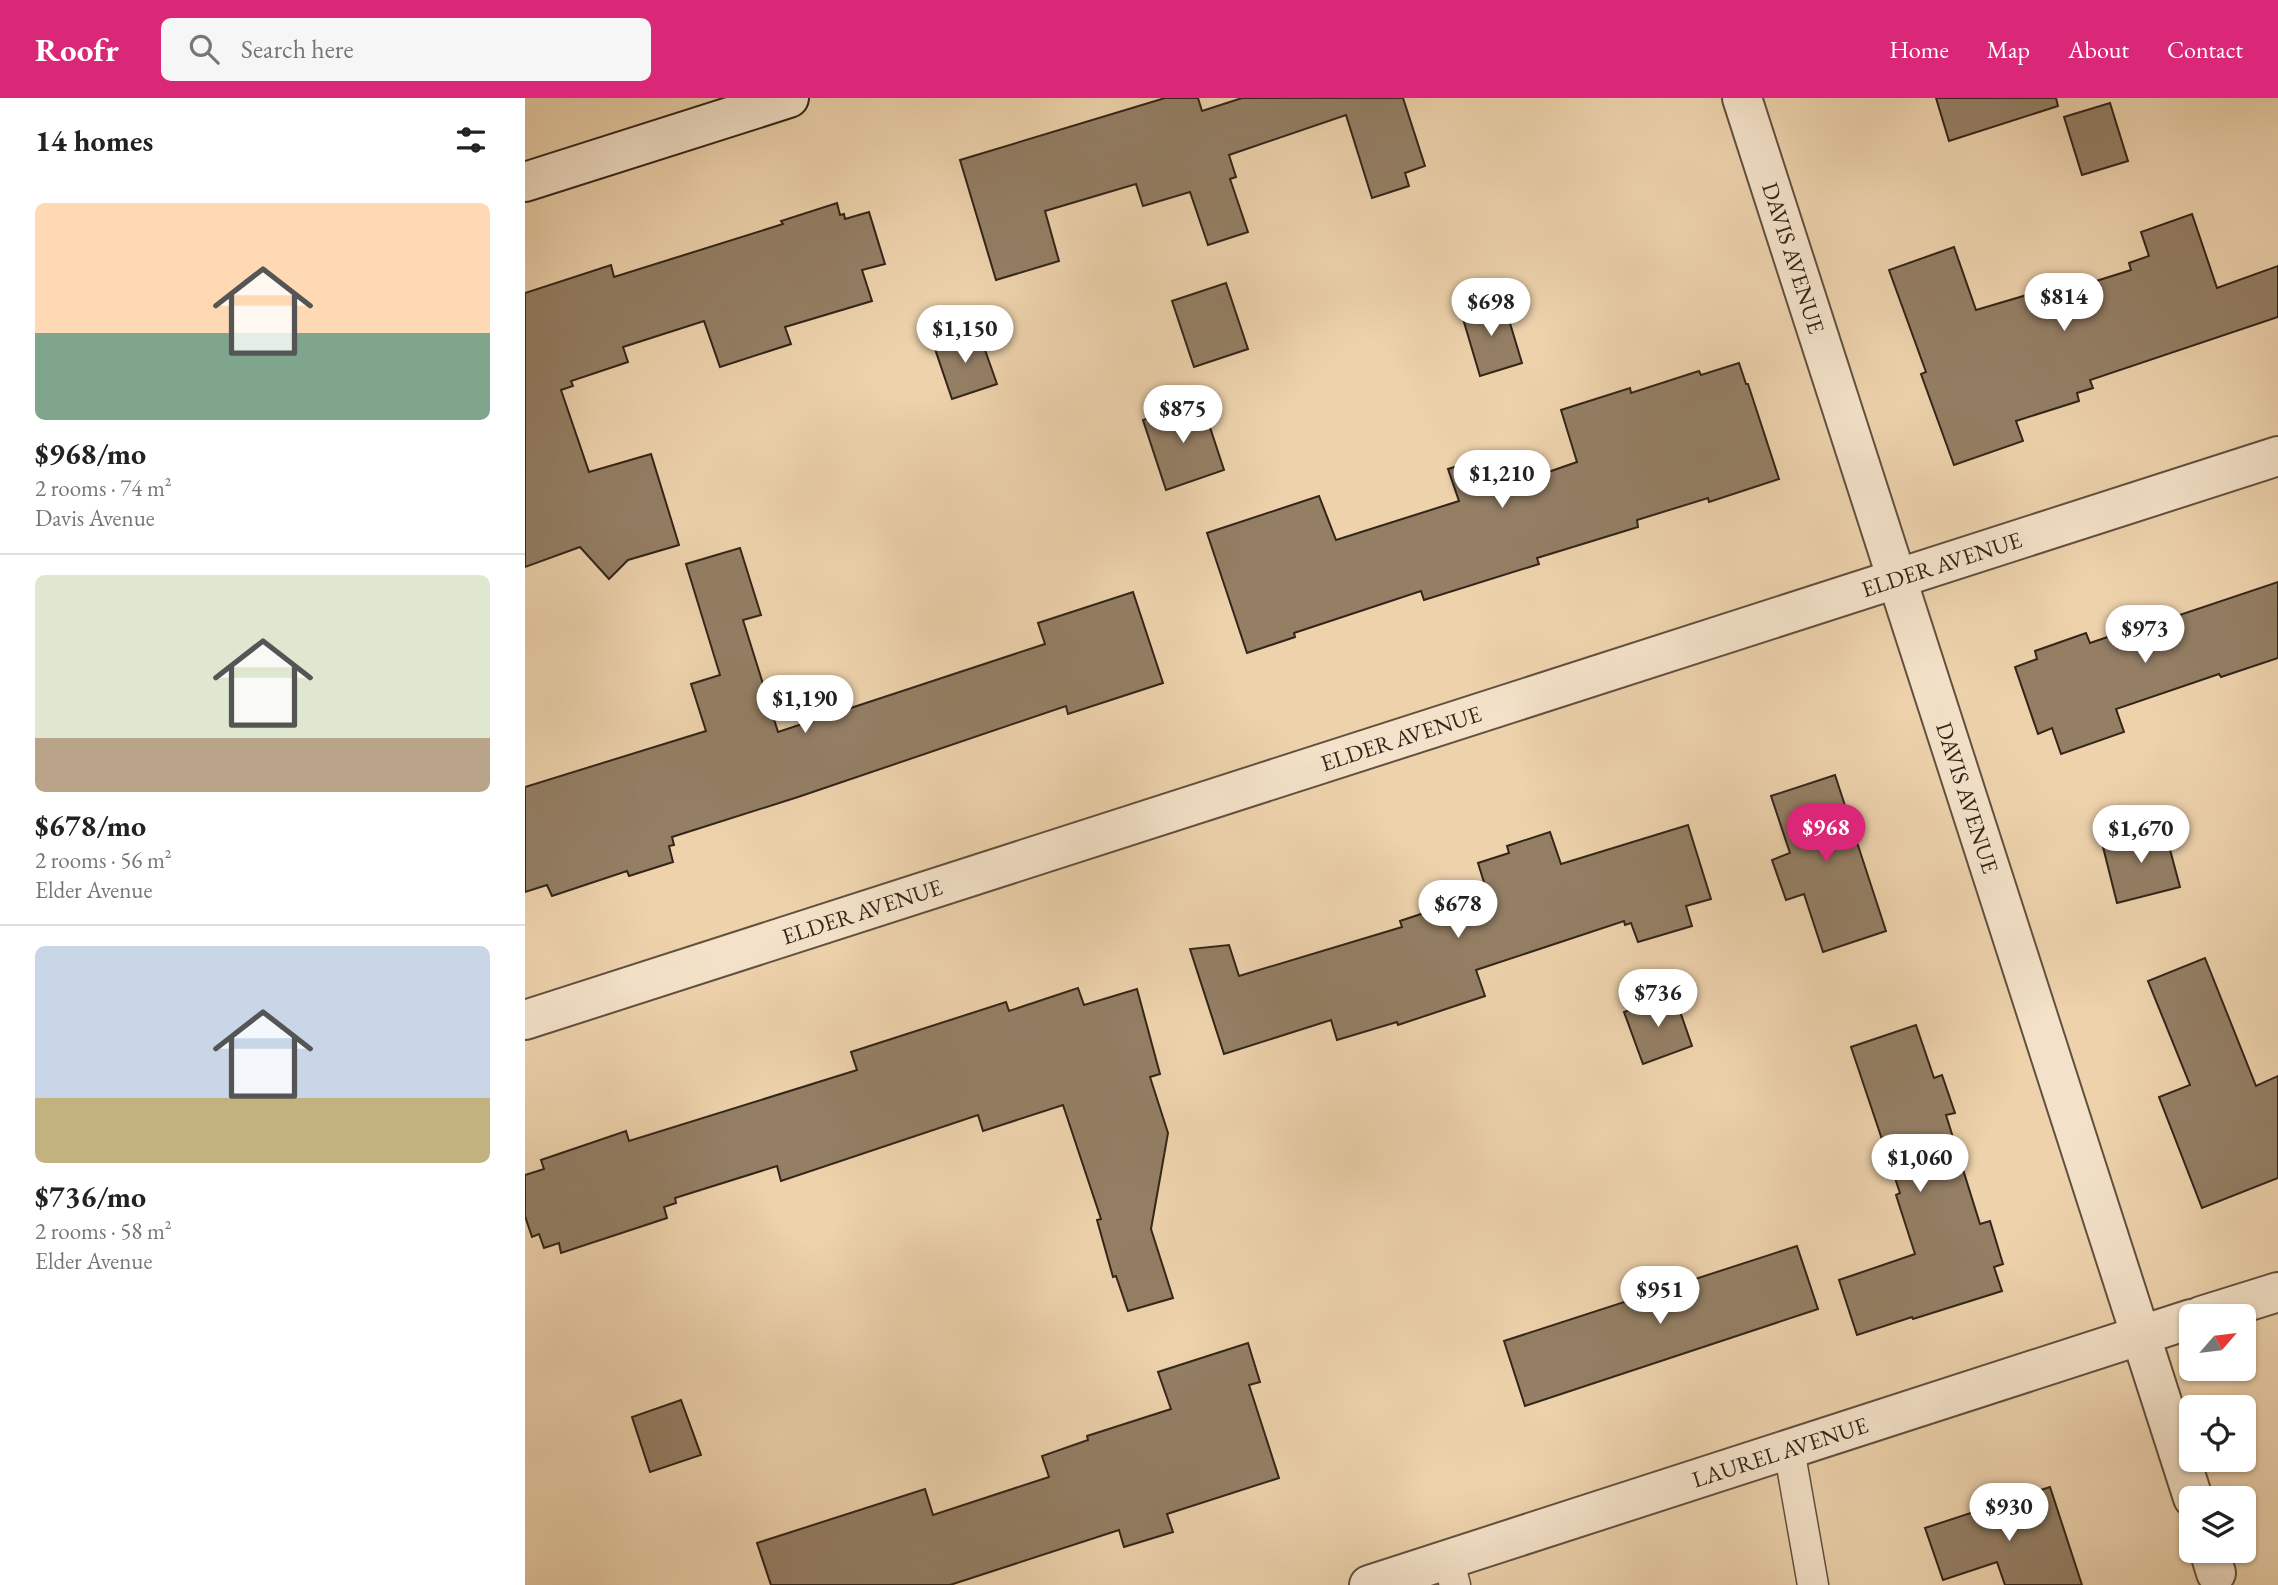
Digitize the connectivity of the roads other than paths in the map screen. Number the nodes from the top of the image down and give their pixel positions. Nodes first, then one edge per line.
1 (789, 98) edge
2 (1742, 98) edge
3 (525, 182) edge
4 (2278, 456) edge
5 (1896, 578) junction
6 (525, 1020) edge
7 (2278, 1292) edge
8 (2240, 1304) edge
9 (2179, 1323) edge
10 (2141, 1335) junction
11 (1789, 1449) junction
12 (2189, 1486) edge
13 (1452, 1572) edge
14 (1369, 1585) edge
15 (1813, 1585) edge

1 - 3 street
2 - 5 street, DAVIS AVENUE
4 - 5 street, ELDER AVENUE
5 - 6 street, ELDER AVENUE
5 - 10 street, DAVIS AVENUE
7 - 8 street
9 - 10 street, LAUREL AVENUE
10 - 11 street, LAUREL AVENUE
10 - 12 street, DAVIS AVENUE
11 - 13 street, LAUREL AVENUE
11 - 15 lane
13 - 14 street, LAUREL AVENUE

